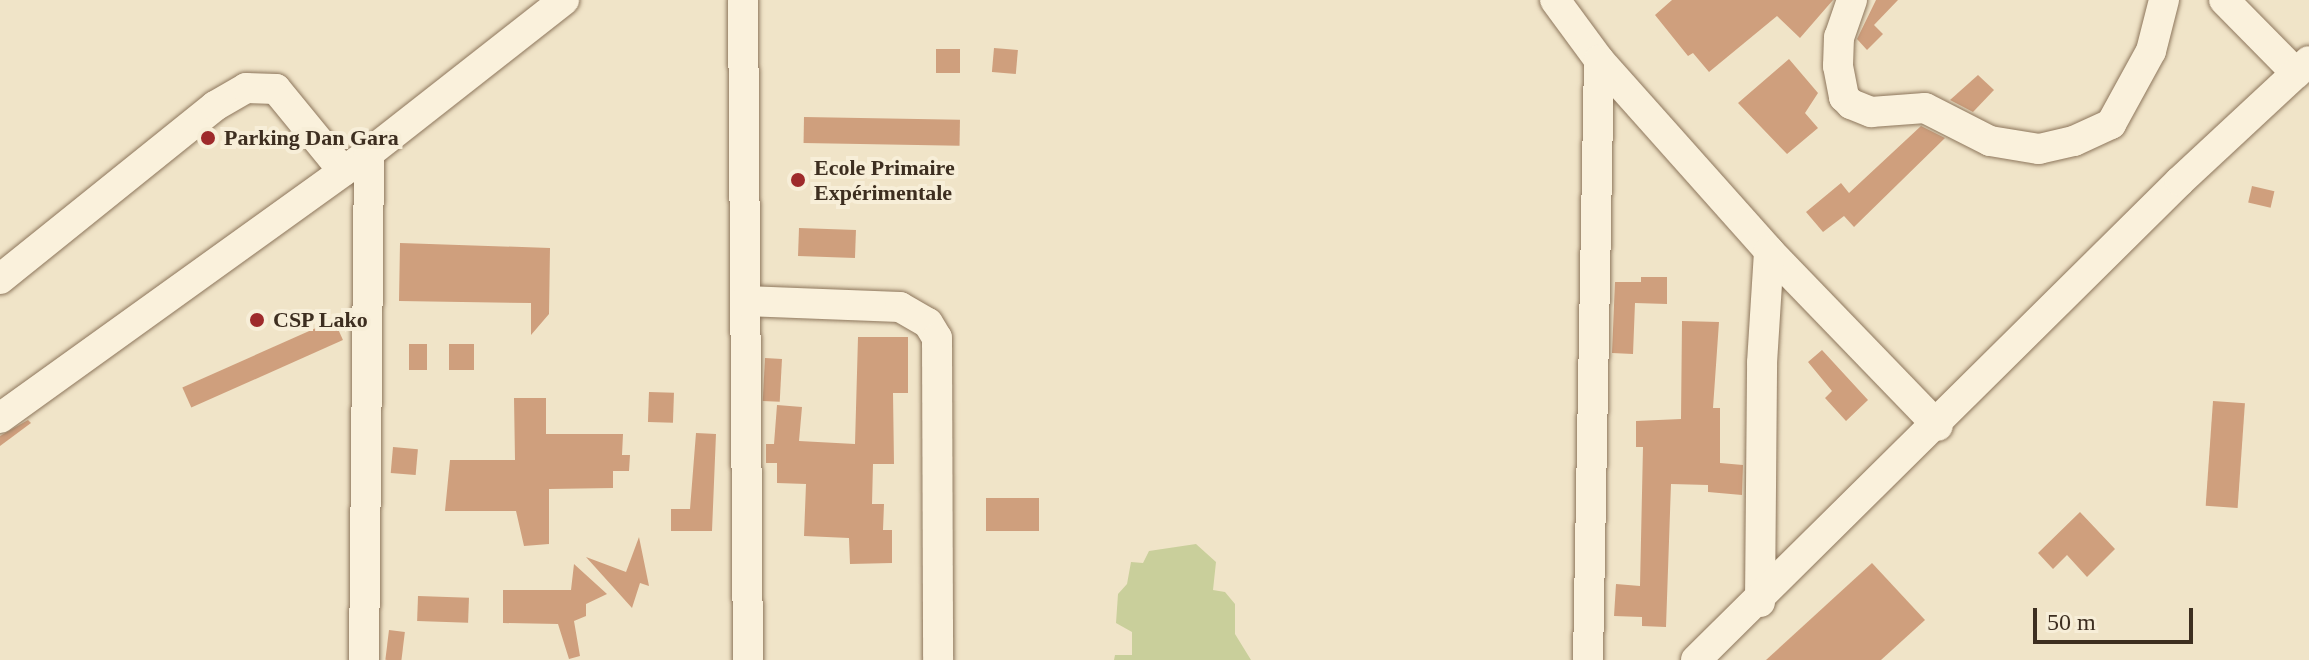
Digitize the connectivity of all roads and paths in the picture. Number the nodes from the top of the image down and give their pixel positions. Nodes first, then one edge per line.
1 (564, 0) edge
2 (743, 0) edge
3 (1555, 0) edge
4 (1852, 0) edge
5 (2164, 0) edge
6 (2224, 0) edge
7 (1599, 60) junction
8 (2302, 67) edge
9 (369, 153) junction
10 (343, 171) junction
11 (1769, 251) junction
12 (0, 279) edge
13 (745, 301) junction
14 (0, 418) edge
15 (1938, 426) junction
16 (1760, 602) junction
17 (364, 660) edge
18 (748, 660) edge
19 (938, 660) edge
20 (1588, 660) edge
21 (1696, 660) edge

1 - 9 street
2 - 13 street
3 - 7 street
4 - 5 street
6 - 8 street
7 - 11 street
7 - 20 street
8 - 15 street
9 - 10 street
9 - 17 street
10 - 12 street
10 - 14 street
11 - 15 street
11 - 16 street
13 - 18 street
13 - 19 street
15 - 16 street
16 - 21 street

